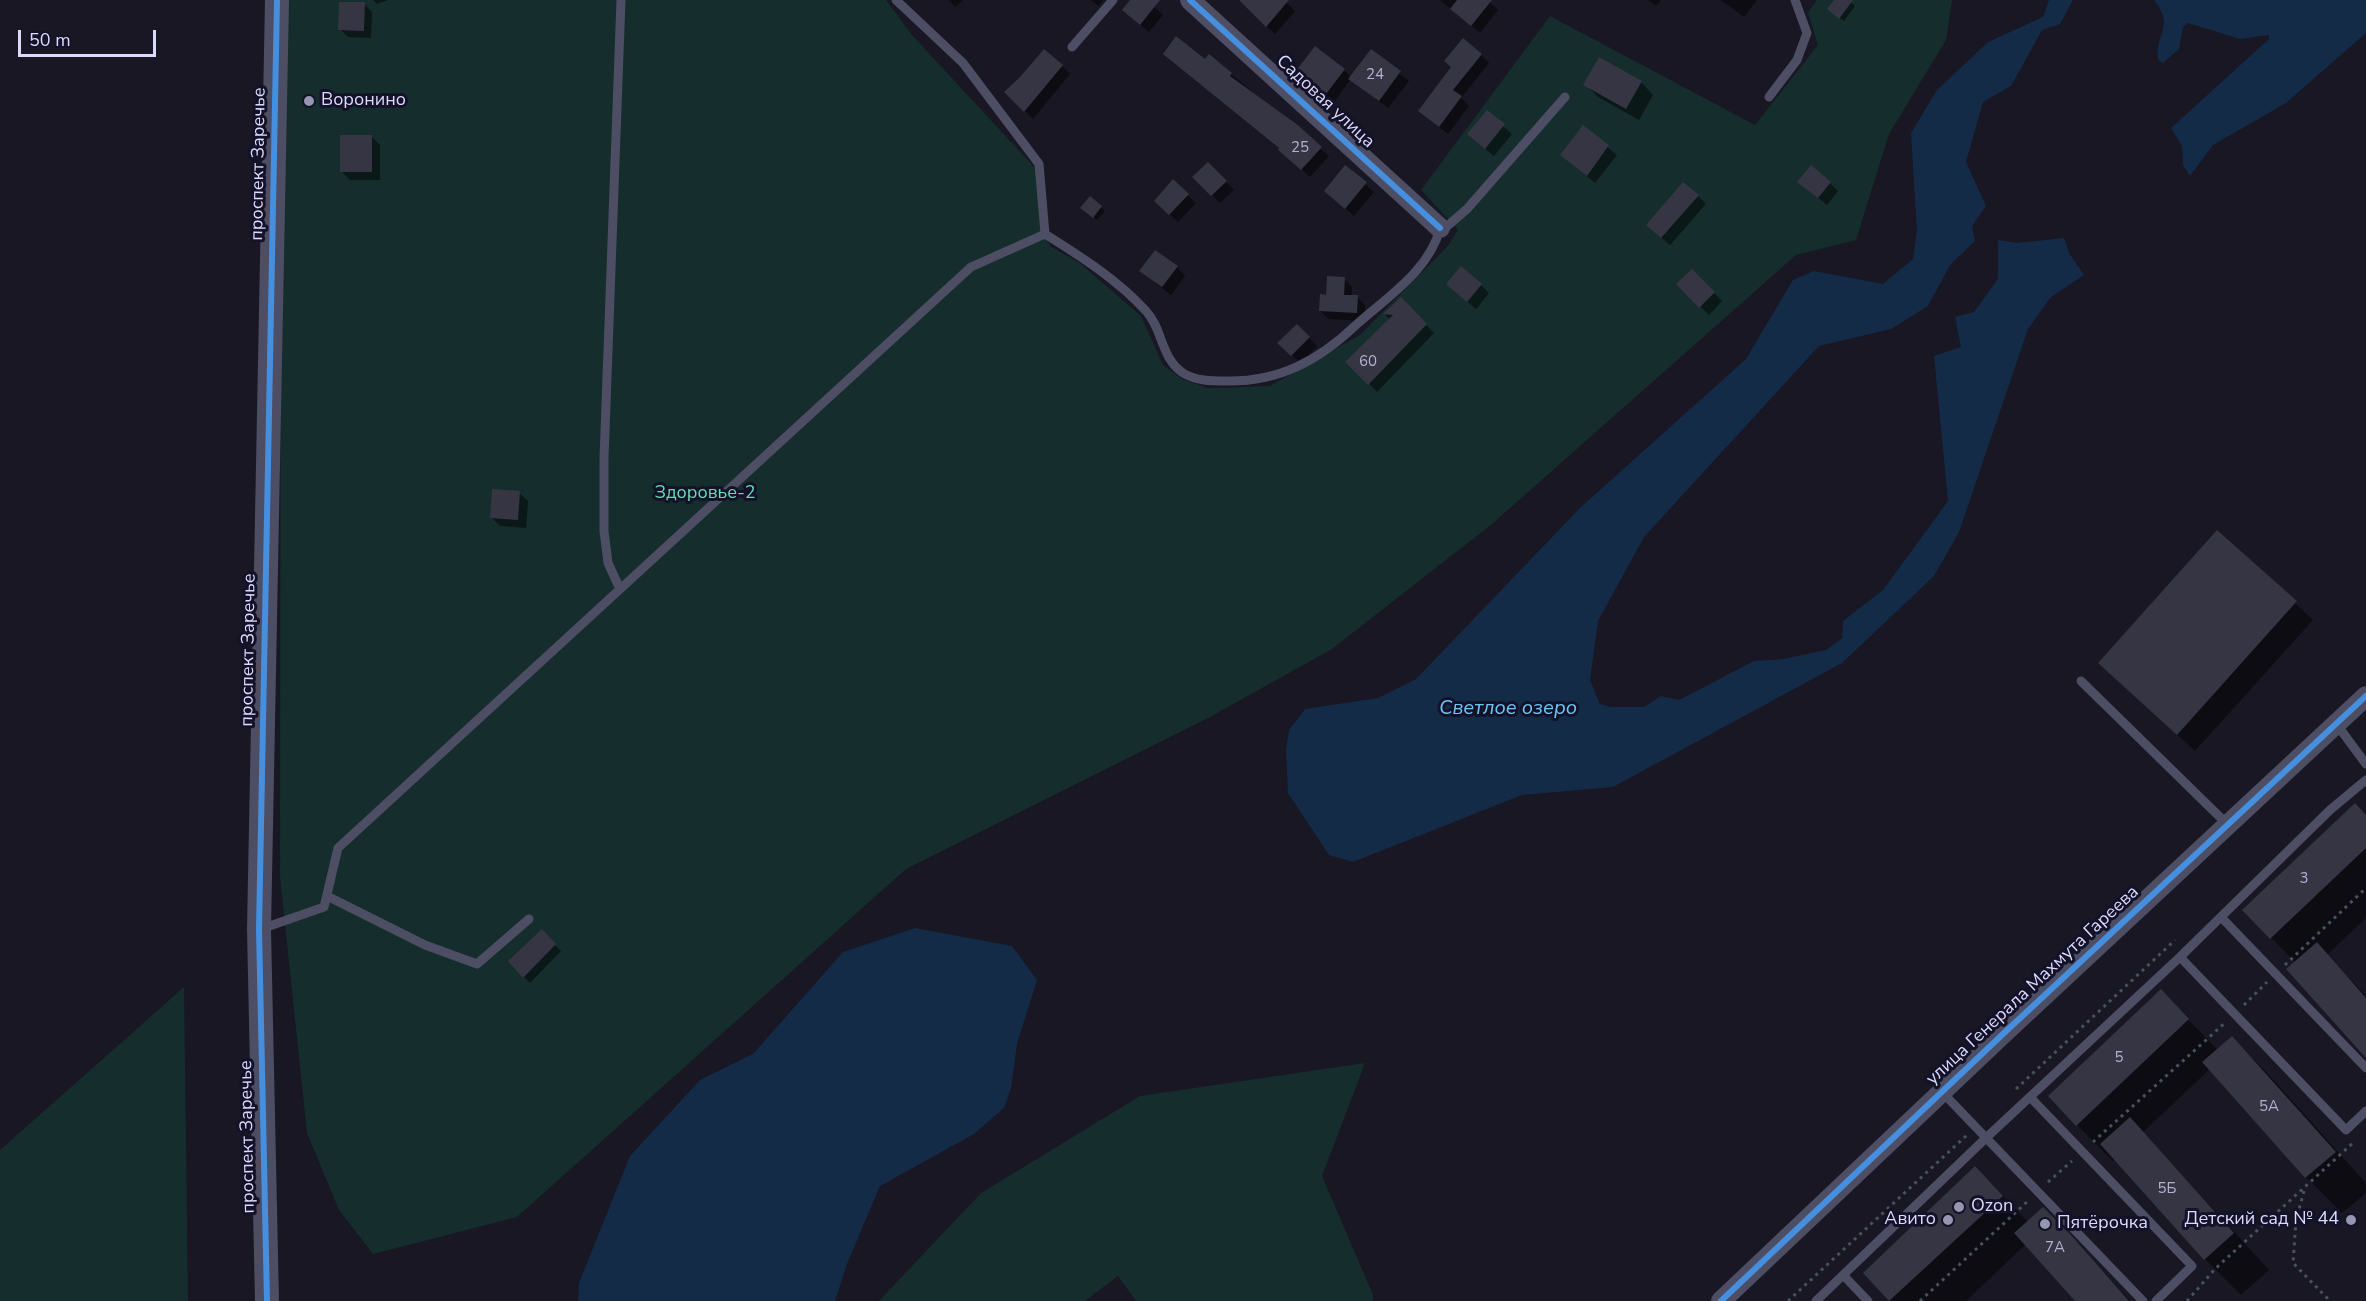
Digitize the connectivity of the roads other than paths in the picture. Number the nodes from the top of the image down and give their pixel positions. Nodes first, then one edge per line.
1 (277, 0) edge
2 (621, 0) edge
3 (896, 0) edge
4 (1113, 0) edge
5 (1190, 0) edge
6 (1795, 0) edge
7 (1072, 47) dead end
8 (1565, 97) dead end
9 (1769, 97) dead end
10 (1440, 228) junction
11 (1045, 234) junction
12 (620, 589) junction
13 (2081, 681) dead end
14 (2366, 696) edge
15 (2335, 722) junction
16 (2366, 764) edge
17 (2366, 780) edge
18 (2228, 825) junction
19 (327, 896) junction
20 (2222, 917) junction
21 (529, 919) dead end
22 (259, 929) junction
23 (2181, 957) junction
24 (2366, 1068) edge
25 (1941, 1092) junction
26 (2030, 1097) junction
27 (2366, 1111) edge
28 (1987, 1137) junction
29 (1844, 1276) junction
30 (267, 1301) edge
31 (1721, 1301) edge
32 (1816, 1301) edge
33 (1868, 1301) edge
34 (2142, 1301) edge
35 (2156, 1301) edge

1 - 22 street, проспект Заречье
2 - 12 lane
3 - 11 lane
4 - 7 lane
5 - 10 street, Садовая улица
6 - 9 lane
8 - 10 lane
10 - 11 lane
11 - 12 lane
12 - 19 lane
13 - 18 lane
14 - 15 street, улица Генерала Махмута Гареева
15 - 16 lane
15 - 18 street, улица Генерала Махмута Гареева
17 - 20 lane
18 - 25 street, улица Генерала Махмута Гареева
19 - 21 lane
19 - 22 lane
20 - 23 lane
20 - 24 lane
22 - 30 street, проспект Заречье
23 - 26 lane
23 - 27 lane
25 - 28 lane
25 - 31 street, улица Генерала Махмута Гареева
26 - 28 lane
26 - 35 lane
28 - 29 lane
28 - 34 lane
29 - 32 lane
29 - 33 lane

